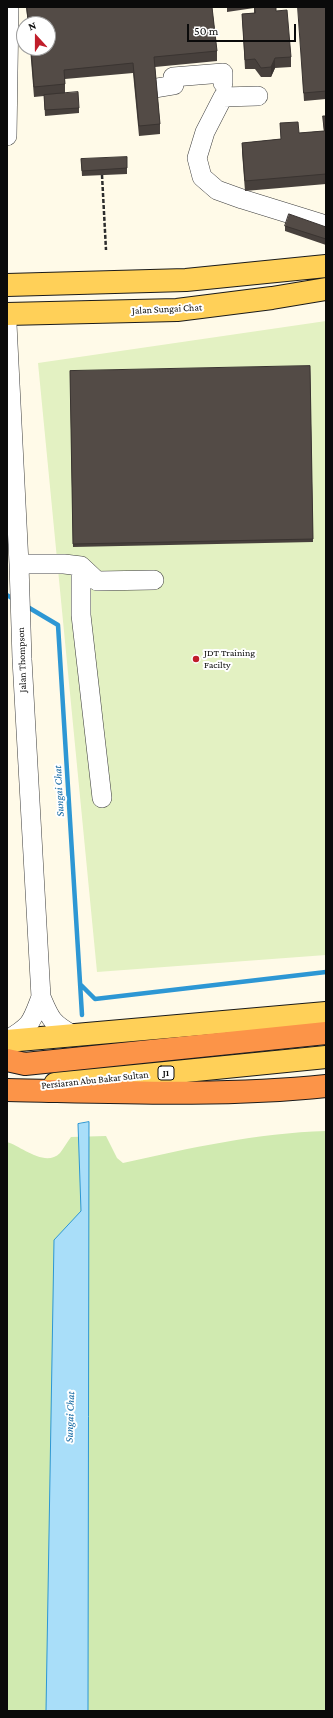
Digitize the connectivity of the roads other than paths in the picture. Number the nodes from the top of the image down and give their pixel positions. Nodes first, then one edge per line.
1 (9, 7) edge
2 (223, 84) dead end
3 (156, 88) edge
4 (258, 96) dead end
5 (7, 136) edge
6 (326, 225) edge
7 (326, 266) edge
8 (7, 285) edge
9 (326, 289) edge
10 (7, 314) edge
11 (7, 324) edge
12 (81, 566) junction
13 (19, 569) junction
14 (154, 580) dead end
15 (102, 798) dead end
16 (41, 996) junction
17 (326, 1012) edge
18 (326, 1033) edge
19 (73, 1035) junction
20 (7, 1040) edge
21 (326, 1057) edge
22 (7, 1060) edge
23 (326, 1086) edge
24 (7, 1089) edge

1 - 5 street
2 - 3 street
4 - 6 street
7 - 8 main road
9 - 10 main road, Jalan Sungai Chat
11 - 13 street, Jalan Thompson
12 - 13 street
12 - 14 street
12 - 15 street
13 - 16 street, Jalan Thompson
16 - 19 street, Jalan Thompson
16 - 20 street, Jalan Thompson
17 - 19 main road
18 - 22 highway
19 - 20 main road
21 - 24 main road, Persiaran Abu Bakar Sultan / J1
23 - 24 highway

